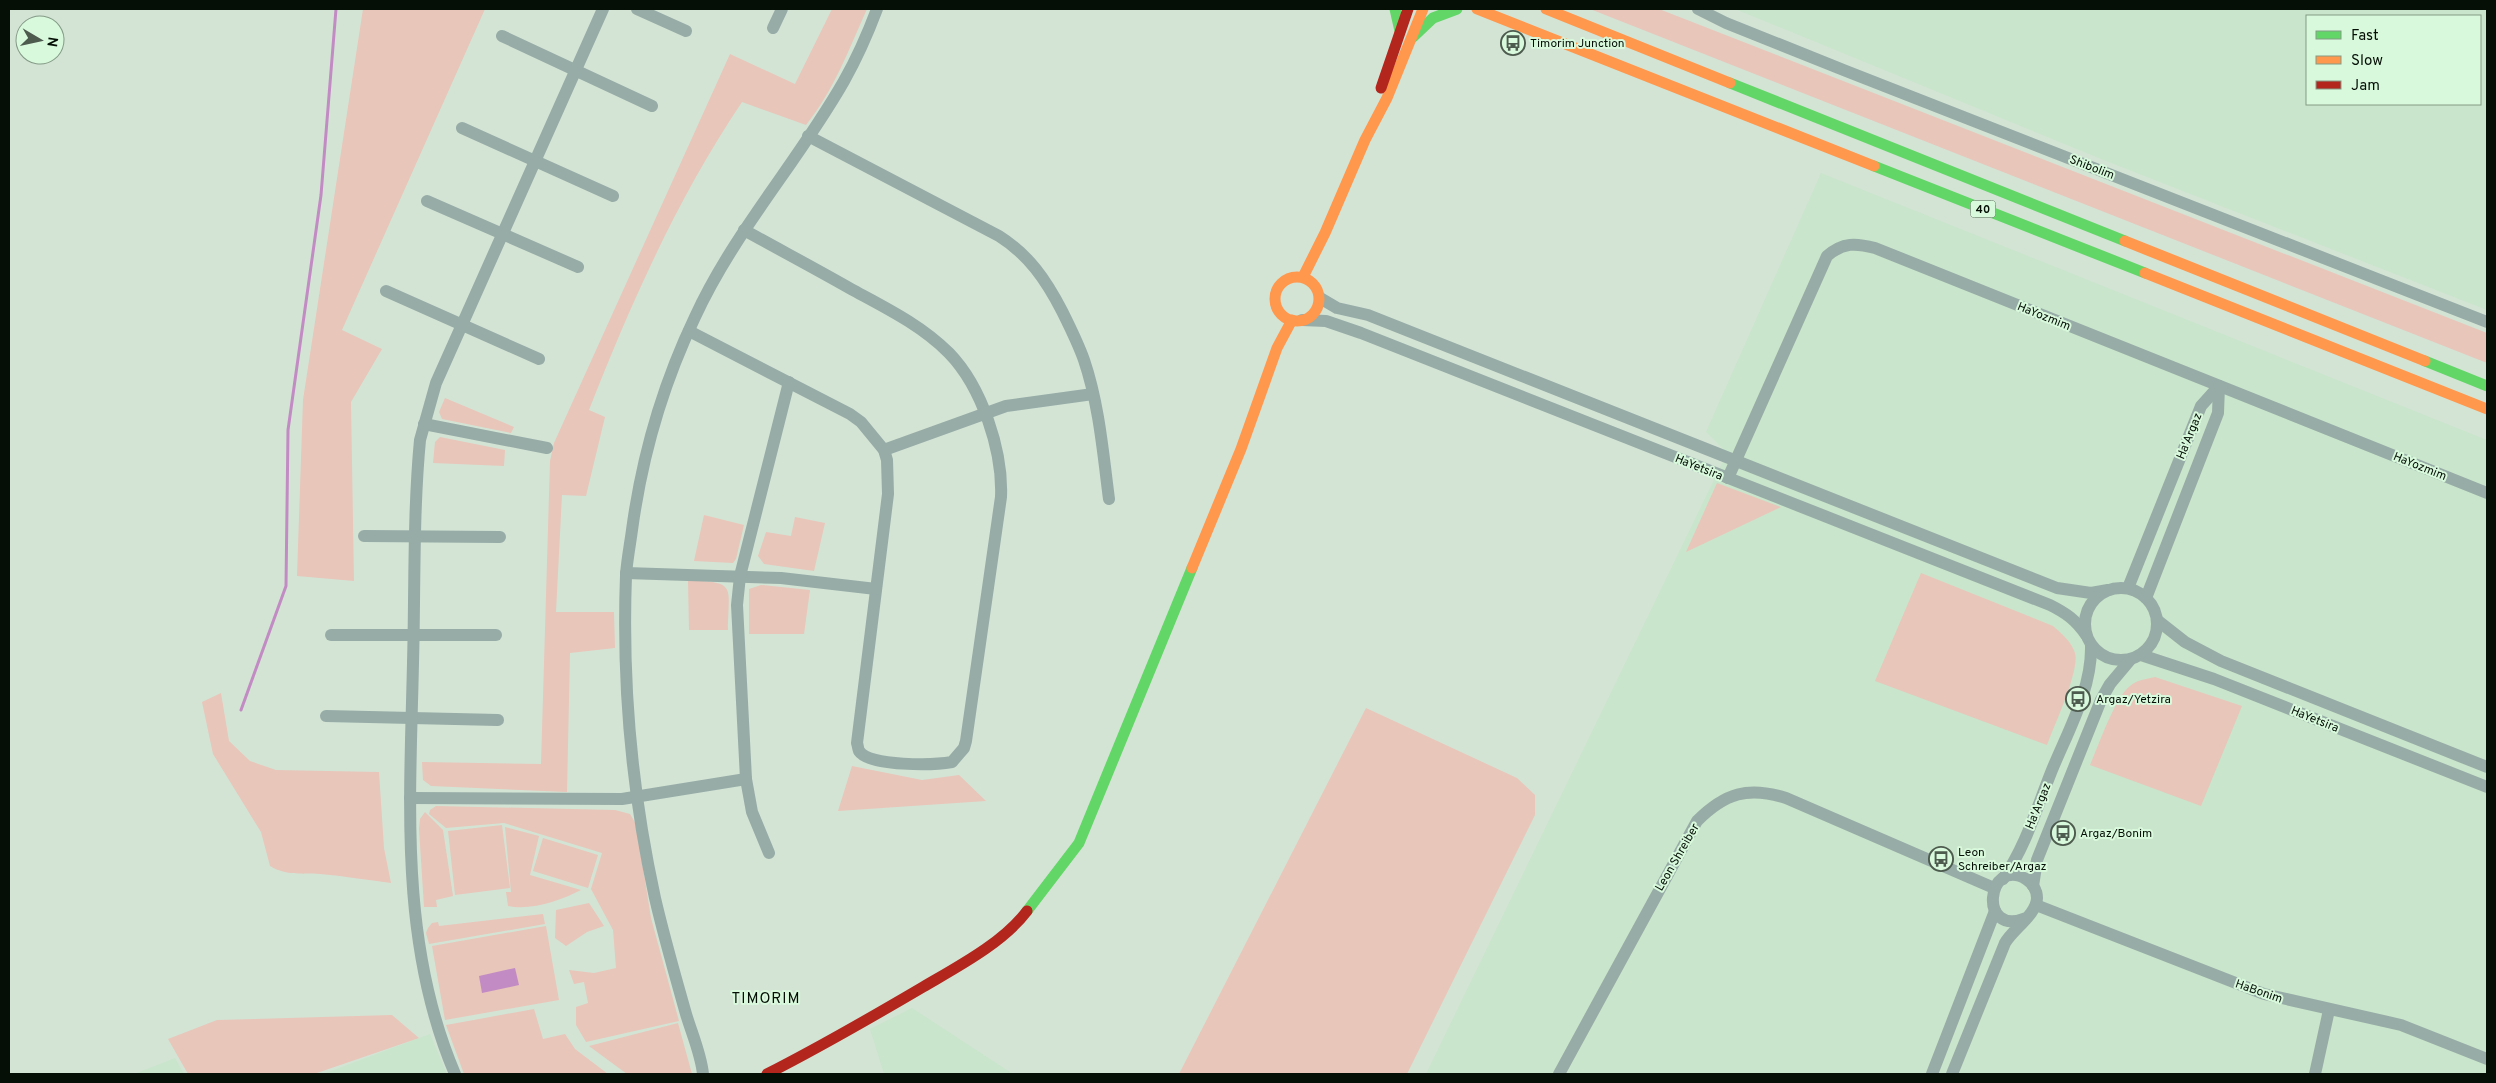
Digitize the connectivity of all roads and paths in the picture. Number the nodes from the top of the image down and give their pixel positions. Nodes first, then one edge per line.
1 (603, 9) edge
2 (637, 9) edge
3 (782, 9) edge
4 (877, 9) edge
5 (1395, 9) edge
6 (1408, 9) edge
7 (1423, 9) edge
8 (1457, 9) edge
9 (1477, 9) edge
10 (1546, 9) edge
11 (1698, 9) edge
12 (773, 28) dead end
13 (686, 31) dead end
14 (1400, 31) junction
15 (502, 36) dead end
16 (1413, 37) junction
17 (576, 71) junction
18 (652, 106) dead end
19 (462, 128) dead end
20 (808, 136) junction
21 (1365, 140) junction
22 (535, 161) junction
23 (613, 196) dead end
24 (426, 201) dead end
25 (744, 230) junction
26 (503, 234) junction
27 (578, 267) dead end
28 (1303, 277) junction
29 (386, 291) dead end
30 (1320, 298) junction
31 (1281, 314) junction
32 (1297, 320) junction
33 (2487, 322) edge
34 (462, 325) junction
35 (689, 330) junction
36 (1277, 348) junction
37 (539, 359) dead end
38 (789, 382) junction
39 (2219, 386) junction
40 (2487, 386) edge
41 (1093, 394) junction
42 (2487, 408) edge
43 (984, 413) junction
44 (424, 424) junction
45 (547, 448) dead end
46 (884, 450) junction
47 (1735, 461) junction
48 (1728, 478) junction
49 (2487, 493) edge
50 (1109, 499) dead end
51 (364, 536) dead end
52 (416, 536) junction
53 (500, 537) dead end
54 (626, 573) junction
55 (740, 576) junction
56 (2128, 588) junction
57 (876, 589) junction
58 (2108, 590) junction
59 (2146, 598) junction
60 (2157, 620) junction
61 (331, 635) dead end
62 (414, 635) junction
63 (496, 636) dead end
64 (2089, 640) junction
65 (2136, 657) junction
66 (326, 716) dead end
67 (412, 718) junction
68 (498, 720) dead end
69 (2487, 767) edge
70 (746, 780) junction
71 (2487, 787) edge
72 (410, 798) junction
73 (638, 798) junction
74 (769, 853) dead end
75 (1998, 883) junction
76 (2033, 886) junction
77 (2036, 905) junction
78 (1995, 911) junction
79 (2026, 918) junction
80 (2328, 1010) junction
81 (2487, 1059) edge
82 (702, 1068) edge
83 (455, 1074) edge
84 (714, 1074) edge
85 (767, 1074) edge
86 (1559, 1074) edge
87 (1932, 1074) edge
88 (1952, 1074) edge
89 (2315, 1074) edge

1 - 17 street
2 - 13 street
3 - 12 street
4 - 20 street
5 - 14 main road
6 - 14 main road
7 - 16 main road
8 - 16 main road
9 - 42 main road, 40
10 - 40 main road, 40
11 - 33 street, Shibolim
14 - 21 main road
15 - 17 street
16 - 21 main road
17 - 18 street
17 - 22 street
19 - 22 street
20 - 25 street
20 - 41 street
21 - 28 main road
22 - 23 street
22 - 26 street
24 - 26 street
25 - 35 street
25 - 43 street
26 - 27 street
26 - 34 street
28 - 30 main road
28 - 31 main road
29 - 34 street
30 - 32 main road
30 - 47 street, HaYetsira
31 - 32 main road
31 - 36 main road
32 - 36 main road
32 - 48 street, HaYetsira
34 - 37 street
34 - 44 street
35 - 38 street
35 - 54 street
36 - 85 main road
38 - 46 street
38 - 55 street
39 - 47 street, HaYozmim
39 - 49 street, HaYozmim
39 - 56 street, Ha'Argaz
39 - 59 street, Ha'Argaz
41 - 43 street
41 - 50 street
43 - 46 street
43 - 57 street
44 - 45 street
44 - 52 street
46 - 57 street
47 - 48 street, HaYozmim
47 - 58 street, HaYetsira
48 - 64 street, HaYetsira
51 - 52 street
52 - 53 street
52 - 62 street
54 - 55 street
54 - 73 street
55 - 57 street
55 - 70 street
56 - 58 street
56 - 59 street
58 - 64 street
59 - 60 street
60 - 65 street
60 - 69 street, HaYetsira
61 - 62 street
62 - 63 street
62 - 67 street
64 - 65 street
64 - 75 street, Ha'Argaz
65 - 71 street, HaYetsira
65 - 76 street, Ha'Argaz
66 - 67 street
67 - 68 street
67 - 72 street
70 - 73 street
70 - 74 street
72 - 73 street
72 - 83 street
73 - 82 street
75 - 76 street
75 - 78 street
75 - 86 street, Leon Shreiber
76 - 77 street
77 - 79 street
77 - 80 street, HaBonim
78 - 79 street
78 - 87 street
79 - 88 street
80 - 81 street, HaBonim
80 - 89 street
82 - 84 street

